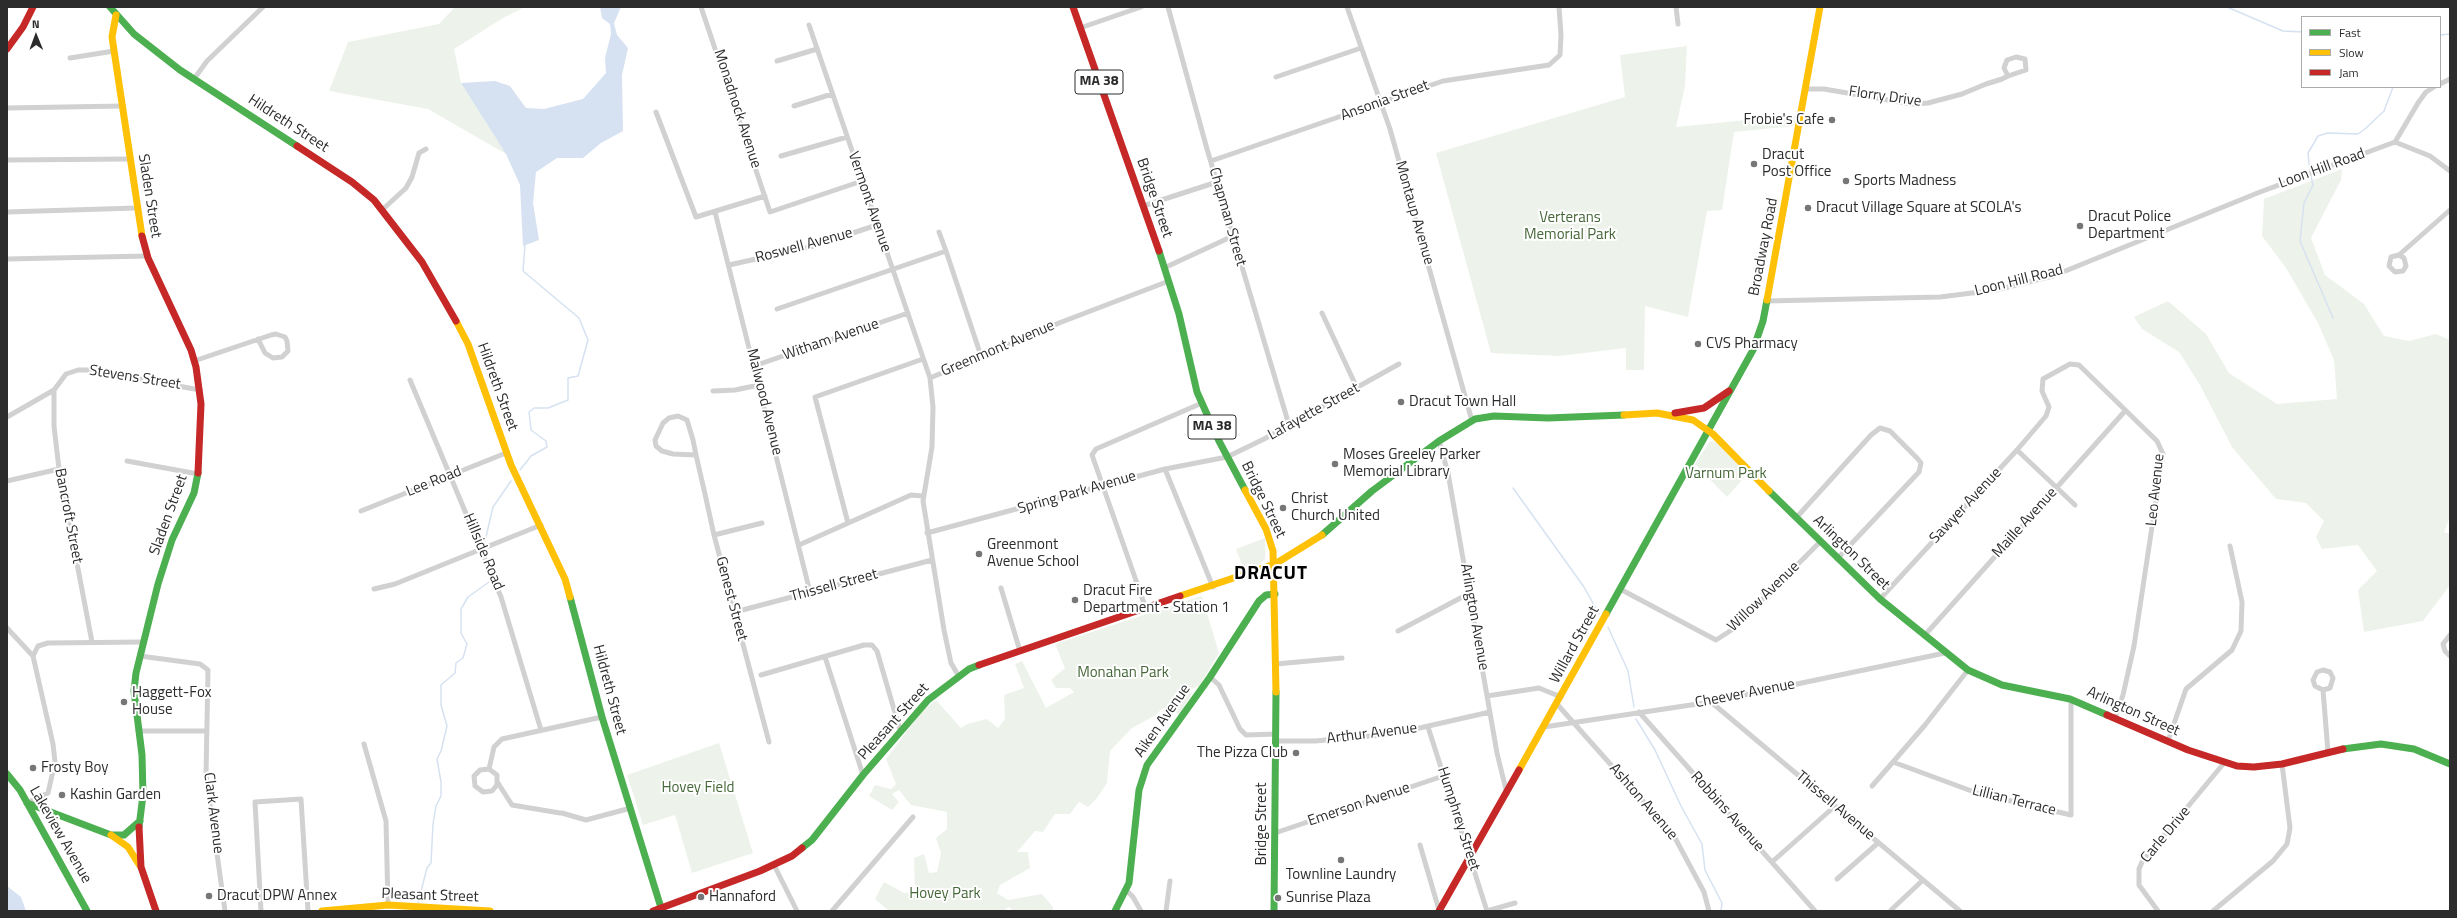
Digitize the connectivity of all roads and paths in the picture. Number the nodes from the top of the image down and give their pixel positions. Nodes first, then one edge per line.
1 (33, 7) edge
2 (110, 7) edge
3 (263, 7) edge
4 (701, 7) edge
5 (1073, 7) edge
6 (1141, 7) edge
7 (1168, 7) edge
8 (1347, 7) edge
9 (1559, 7) edge
10 (1676, 7) edge
11 (1820, 7) edge
12 (116, 15) junction
13 (808, 24) dead end
14 (1678, 24) dead end
15 (1080, 28) junction
16 (7, 47) edge
17 (1361, 48) junction
18 (817, 49) junction
19 (114, 51) junction
20 (70, 58) dead end
21 (777, 61) dead end
22 (2008, 76) junction
23 (1276, 77) dead end
24 (194, 79) junction
25 (2450, 79) edge
26 (2441, 84) edge
27 (2433, 88) edge
28 (1807, 89) junction
29 (832, 94) junction
30 (1380, 102) junction
31 (123, 106) junction
32 (794, 106) dead end
33 (7, 108) edge
34 (656, 112) dead end
35 (847, 137) junction
36 (2395, 142) junction
37 (426, 148) dead end
38 (781, 156) dead end
39 (130, 159) junction
40 (7, 160) edge
41 (1211, 161) junction
42 (2450, 171) edge
43 (862, 181) junction
44 (1217, 182) junction
45 (765, 196) junction
46 (1143, 206) junction
47 (136, 208) junction
48 (382, 210) junction
49 (2450, 210) edge
50 (7, 212) edge
51 (715, 212) junction
52 (877, 225) junction
53 (939, 232) dead end
54 (1233, 236) junction
55 (946, 251) junction
56 (2400, 255) dead end
57 (147, 256) junction
58 (7, 259) edge
59 (729, 265) junction
60 (1164, 268) junction
61 (892, 269) junction
62 (1169, 281) junction
63 (1767, 300) junction
64 (777, 308) dead end
65 (908, 313) junction
66 (1322, 313) dead end
67 (258, 339) junction
68 (981, 356) junction
69 (923, 359) junction
70 (194, 361) junction
71 (1398, 364) dead end
72 (754, 366) junction
73 (930, 378) junction
74 (410, 380) dead end
75 (759, 385) junction
76 (1357, 388) junction
77 (54, 390) junction
78 (200, 390) junction
79 (713, 390) dead end
80 (1731, 390) junction
81 (1202, 404) junction
82 (2049, 409) joint
83 (2125, 411) junction
84 (1671, 414) junction
85 (7, 417) edge
86 (1472, 421) junction
87 (1289, 425) junction
88 (1708, 430) junction
89 (1439, 442) junction
90 (2017, 450) junction
91 (506, 452) junction
92 (696, 455) junction
93 (1227, 457) junction
94 (127, 461) dead end
95 (59, 469) junction
96 (1165, 469) junction
97 (198, 474) junction
98 (450, 475) junction
99 (7, 481) edge
100 (1103, 485) junction
101 (2057, 488) junction
102 (923, 496) junction
103 (2075, 505) dead end
104 (361, 511) dead end
105 (1796, 518) junction
106 (762, 523) dead end
107 (848, 523) junction
108 (541, 526) junction
109 (927, 533) junction
110 (714, 535) junction
111 (1820, 542) junction
112 (799, 545) junction
113 (2230, 546) dead end
114 (481, 550) junction
115 (1837, 559) junction
116 (932, 560) junction
117 (1275, 564) junction
118 (1213, 587) junction
119 (1001, 588) dead end
120 (374, 589) dead end
121 (1620, 589) junction
122 (810, 592) junction
123 (1470, 593) junction
124 (1275, 594) junction
125 (1880, 599) junction
126 (1146, 609) junction
127 (734, 612) junction
128 (7, 628) edge
129 (1398, 631) dead end
130 (2450, 635) edge
131 (1924, 636) junction
132 (92, 642) junction
133 (144, 642) junction
134 (1020, 651) junction
135 (1945, 653) junction
136 (33, 656) junction
137 (140, 656) junction
138 (2450, 656) edge
139 (825, 657) junction
140 (1342, 658) dead end
141 (1276, 664) junction
142 (1968, 670) junction
143 (761, 675) dead end
144 (958, 676) junction
145 (1210, 677) junction
146 (2323, 690) junction
147 (1487, 696) junction
148 (1561, 697) junction
149 (2071, 699) junction
150 (1711, 702) junction
151 (1557, 704) junction
152 (1490, 712) junction
153 (1639, 712) junction
154 (602, 717) junction
155 (2115, 718) junction
156 (1574, 722) junction
157 (1428, 727) junction
158 (1544, 727) junction
159 (540, 730) junction
160 (900, 730) junction
161 (138, 731) junction
162 (207, 731) junction
163 (1275, 737) junction
164 (2168, 741) junction
165 (769, 742) dead end
166 (364, 744) dead end
167 (2328, 752) junction
168 (1893, 762) junction
169 (2224, 763) junction
170 (2282, 764) junction
171 (2450, 764) edge
172 (489, 769) junction
173 (7, 774) edge
174 (863, 775) junction
175 (1443, 776) junction
176 (498, 783) junction
177 (1872, 786) dead end
178 (1506, 794) junction
179 (27, 803) junction
180 (1835, 806) junction
181 (631, 808) junction
182 (913, 818) dead end
183 (140, 821) junction
184 (111, 834) junction
185 (1274, 834) junction
186 (1878, 843) junction
187 (1420, 845) dead end
188 (1470, 858) junction
189 (1772, 862) junction
190 (774, 865) junction
191 (141, 867) junction
192 (1837, 879) dead end
193 (1923, 880) junction
194 (1170, 881) dead end
195 (1126, 890) junction
196 (1514, 903) dead end
197 (388, 905) junction
198 (446, 909) edge
199 (662, 910) edge
200 (1892, 910) dead end
201 (88, 911) edge
202 (156, 911) edge
203 (225, 911) edge
204 (262, 911) edge
205 (308, 911) edge
206 (322, 911) edge
207 (330, 911) edge
208 (490, 911) edge
209 (653, 911) edge
210 (797, 911) edge
211 (832, 911) edge
212 (1116, 911) edge
213 (1141, 911) edge
214 (1166, 911) edge
215 (1274, 911) edge
216 (1439, 911) edge
217 (1487, 911) edge
218 (1709, 911) edge
219 (1815, 911) edge
220 (1960, 911) edge
221 (2158, 911) edge
222 (2213, 911) edge

1 - 16 main road
2 - 12 main road, Hildreth Street
3 - 24 street
4 - 45 street, Monadnock Avenue
5 - 15 main road, Bridge Street / MA 38
6 - 15 street
7 - 41 street, Chapman Street
8 - 17 street, Montaup Avenue
9 - 30 street, Ansonia Street
10 - 14 street
11 - 28 main road, Broadway Road
12 - 19 main road, Sladen Street
12 - 24 main road, Hildreth Street
13 - 18 street, Vermont Avenue
15 - 46 main road, Bridge Street / MA 38
17 - 23 street
17 - 30 street, Montaup Avenue
18 - 21 street
18 - 29 street, Vermont Avenue
19 - 20 street
19 - 31 main road, Sladen Street
22 - 22 street, Florry Drive
22 - 28 street, Florry Drive
24 - 48 main road, Hildreth Street
25 - 26 street
27 - 36 street
28 - 63 main road, Broadway Road
29 - 32 street
29 - 35 street, Vermont Avenue
30 - 41 street, Ansonia Street
30 - 86 street, Montaup Avenue
31 - 33 street
31 - 39 main road, Sladen Street
34 - 51 street
35 - 38 street
35 - 43 street, Vermont Avenue
36 - 42 street
36 - 63 street, Loon Hill Road
37 - 48 street
39 - 40 street
39 - 47 main road, Sladen Street
41 - 44 street, Chapman Street
43 - 45 street, Monadnock Avenue
43 - 52 street, Vermont Avenue
44 - 46 street
44 - 54 street, Chapman Street
45 - 51 street
46 - 60 main road, Bridge Street / MA 38
47 - 50 street
47 - 57 main road, Sladen Street
48 - 91 main road, Hildreth Street
49 - 56 street
51 - 59 street, Malwood Avenue
52 - 59 street, Roswell Avenue
52 - 61 street, Vermont Avenue
53 - 55 street
54 - 60 street
54 - 87 street, Chapman Street
55 - 61 street
55 - 68 street
57 - 58 street
57 - 70 main road, Sladen Street
59 - 72 street, Malwood Avenue
60 - 62 main road, Bridge Street / MA 38
61 - 64 street
61 - 65 street, Vermont Avenue
62 - 68 street, Greenmont Avenue
62 - 81 main road, Bridge Street / MA 38
63 - 80 main road, Broadway Road
65 - 69 street, Vermont Avenue
65 - 72 street, Witham Avenue
66 - 76 street
67 - 67 street
67 - 70 street
68 - 73 street, Greenmont Avenue
69 - 73 street, Vermont Avenue
69 - 107 street
70 - 78 main road, Sladen Street
71 - 76 street, Lafayette Street
72 - 75 street, Malwood Avenue
73 - 102 street, Greenmont Avenue
74 - 98 street, Hillside Road
75 - 79 street
75 - 112 street, Malwood Avenue
76 - 87 street, Lafayette Street
77 - 78 street, Stevens Street
77 - 85 street
77 - 95 street, Bancroft Street
78 - 97 main road, Sladen Street
80 - 84 main road
80 - 88 main road, Willard Street
81 - 93 main road, Bridge Street / MA 38
81 - 100 street
82 - 83 street, Leo Avenue
82 - 90 street, Sawyer Avenue
83 - 101 street, Maille Avenue
83 - 155 street, Leo Avenue
84 - 86 main road, Arlington Street
84 - 88 main road, Arlington Street
86 - 89 main road, Arlington Street
87 - 93 street, Lafayette Street
88 - 105 main road, Arlington Street
88 - 121 main road, Willard Street
89 - 117 main road, Arlington Street
89 - 123 street, Arlington Avenue
90 - 101 street
90 - 125 street, Sawyer Avenue
91 - 98 street, Lee Road
91 - 108 main road, Hildreth Street
92 - 92 street, Genest Street
92 - 110 street, Genest Street
93 - 96 street, Spring Park Avenue
93 - 117 main road, Bridge Street / MA 38
94 - 97 street
95 - 99 street
95 - 132 street, Bancroft Street
96 - 100 street, Spring Park Avenue
96 - 118 street
97 - 133 main road, Sladen Street
98 - 104 street, Lee Road
98 - 114 street, Hillside Road
100 - 109 street, Spring Park Avenue
100 - 126 street
101 - 103 street
101 - 131 street, Maille Avenue
102 - 107 street
102 - 109 street, Greenmont Avenue
105 - 111 main road, Arlington Street
105 - 115 street
106 - 110 street
107 - 112 street
108 - 114 street
108 - 154 main road, Hildreth Street
109 - 116 street, Greenmont Avenue
110 - 127 street, Genest Street
111 - 115 main road, Arlington Street
111 - 121 street, Willow Avenue
112 - 122 street, Malwood Avenue
113 - 164 street
114 - 120 street
114 - 159 street, Hillside Road
115 - 125 main road, Arlington Street
116 - 122 street, Thissell Street
116 - 144 street, Greenmont Avenue
117 - 118 main road, Pleasant Street
117 - 124 main road, Bridge Street / MA 38
118 - 126 main road, Pleasant Street
119 - 134 street
121 - 148 main road, Willard Street
122 - 127 street, Thissell Street
123 - 129 street
123 - 147 street, Arlington Avenue
124 - 141 main road, Bridge Street / MA 38
124 - 145 main road, Aiken Avenue
125 - 131 main road, Arlington Street
126 - 134 main road, Pleasant Street
127 - 165 street, Genest Street
128 - 136 street
130 - 138 street
131 - 135 main road, Arlington Street
132 - 133 street
132 - 136 street
133 - 137 main road, Sladen Street
134 - 144 main road, Pleasant Street
135 - 142 main road, Arlington Street
135 - 150 street, Cheever Avenue
136 - 179 street
137 - 161 main road, Sladen Street
137 - 162 street, Clark Avenue
139 - 143 street
139 - 160 street
139 - 174 street
140 - 141 street
141 - 163 main road, Bridge Street / MA 38
142 - 149 main road, Arlington Street
142 - 168 street
144 - 160 main road, Pleasant Street
145 - 163 street, Arthur Avenue
145 - 195 main road, Aiken Avenue
146 - 146 street
146 - 167 street
147 - 148 street
147 - 152 street, Arlington Avenue
148 - 151 main road, Willard Street
149 - 155 main road, Arlington Street
149 - 168 street, Lillian Terrace
150 - 153 street, Cheever Avenue
150 - 180 street, Thissell Avenue
151 - 156 street, Ashton Avenue
151 - 158 main road, Willard Street
152 - 157 street, Arthur Avenue
152 - 178 street, Arlington Avenue
153 - 156 street, Cheever Avenue
153 - 189 street, Robbins Avenue
154 - 159 street
154 - 181 main road, Hildreth Street
155 - 164 main road, Arlington Street
156 - 158 street, Cheever Avenue
156 - 218 street, Ashton Avenue
157 - 163 street, Arthur Avenue
157 - 175 street, Humphrey Street
158 - 178 main road, Willard Street
159 - 172 street
160 - 174 main road, Pleasant Street
161 - 162 street
161 - 183 main road, Sladen Street
162 - 203 street, Clark Avenue
163 - 185 main road, Bridge Street / MA 38
164 - 169 main road, Arlington Street
166 - 197 street
167 - 170 main road, Arlington Street
167 - 171 main road, Arlington Street
168 - 177 street
169 - 170 main road, Arlington Street
169 - 221 street, Carle Drive
170 - 222 street
172 - 176 street
172 - 176 street
173 - 179 main road, Lakeview Avenue
174 - 190 main road, Pleasant Street
175 - 185 street, Emerson Avenue
175 - 188 street, Humphrey Street
176 - 181 street
178 - 188 main road, Willard Street
179 - 184 main road
179 - 201 main road, Lakeview Avenue
180 - 186 street, Thissell Avenue
180 - 189 street
181 - 199 main road, Hildreth Street
182 - 211 street
183 - 184 main road
183 - 191 main road, Sladen Street
184 - 191 main road
185 - 215 main road, Bridge Street / MA 38
186 - 192 street
186 - 193 street, Thissell Avenue
187 - 216 street
188 - 216 main road, Willard Street
188 - 217 street, Humphrey Street
189 - 219 street, Robbins Avenue
190 - 199 main road, Pleasant Street
190 - 210 street
191 - 202 main road, Sladen Street
193 - 200 street
193 - 220 street, Thissell Avenue
194 - 214 street
195 - 212 main road, Aiken Avenue
195 - 213 street
196 - 217 street
197 - 198 main road, Pleasant Street
197 - 207 main road, Pleasant Street
198 - 208 main road, Pleasant Street
199 - 209 main road, Pleasant Street
204 - 205 street
206 - 207 main road, Pleasant Street

